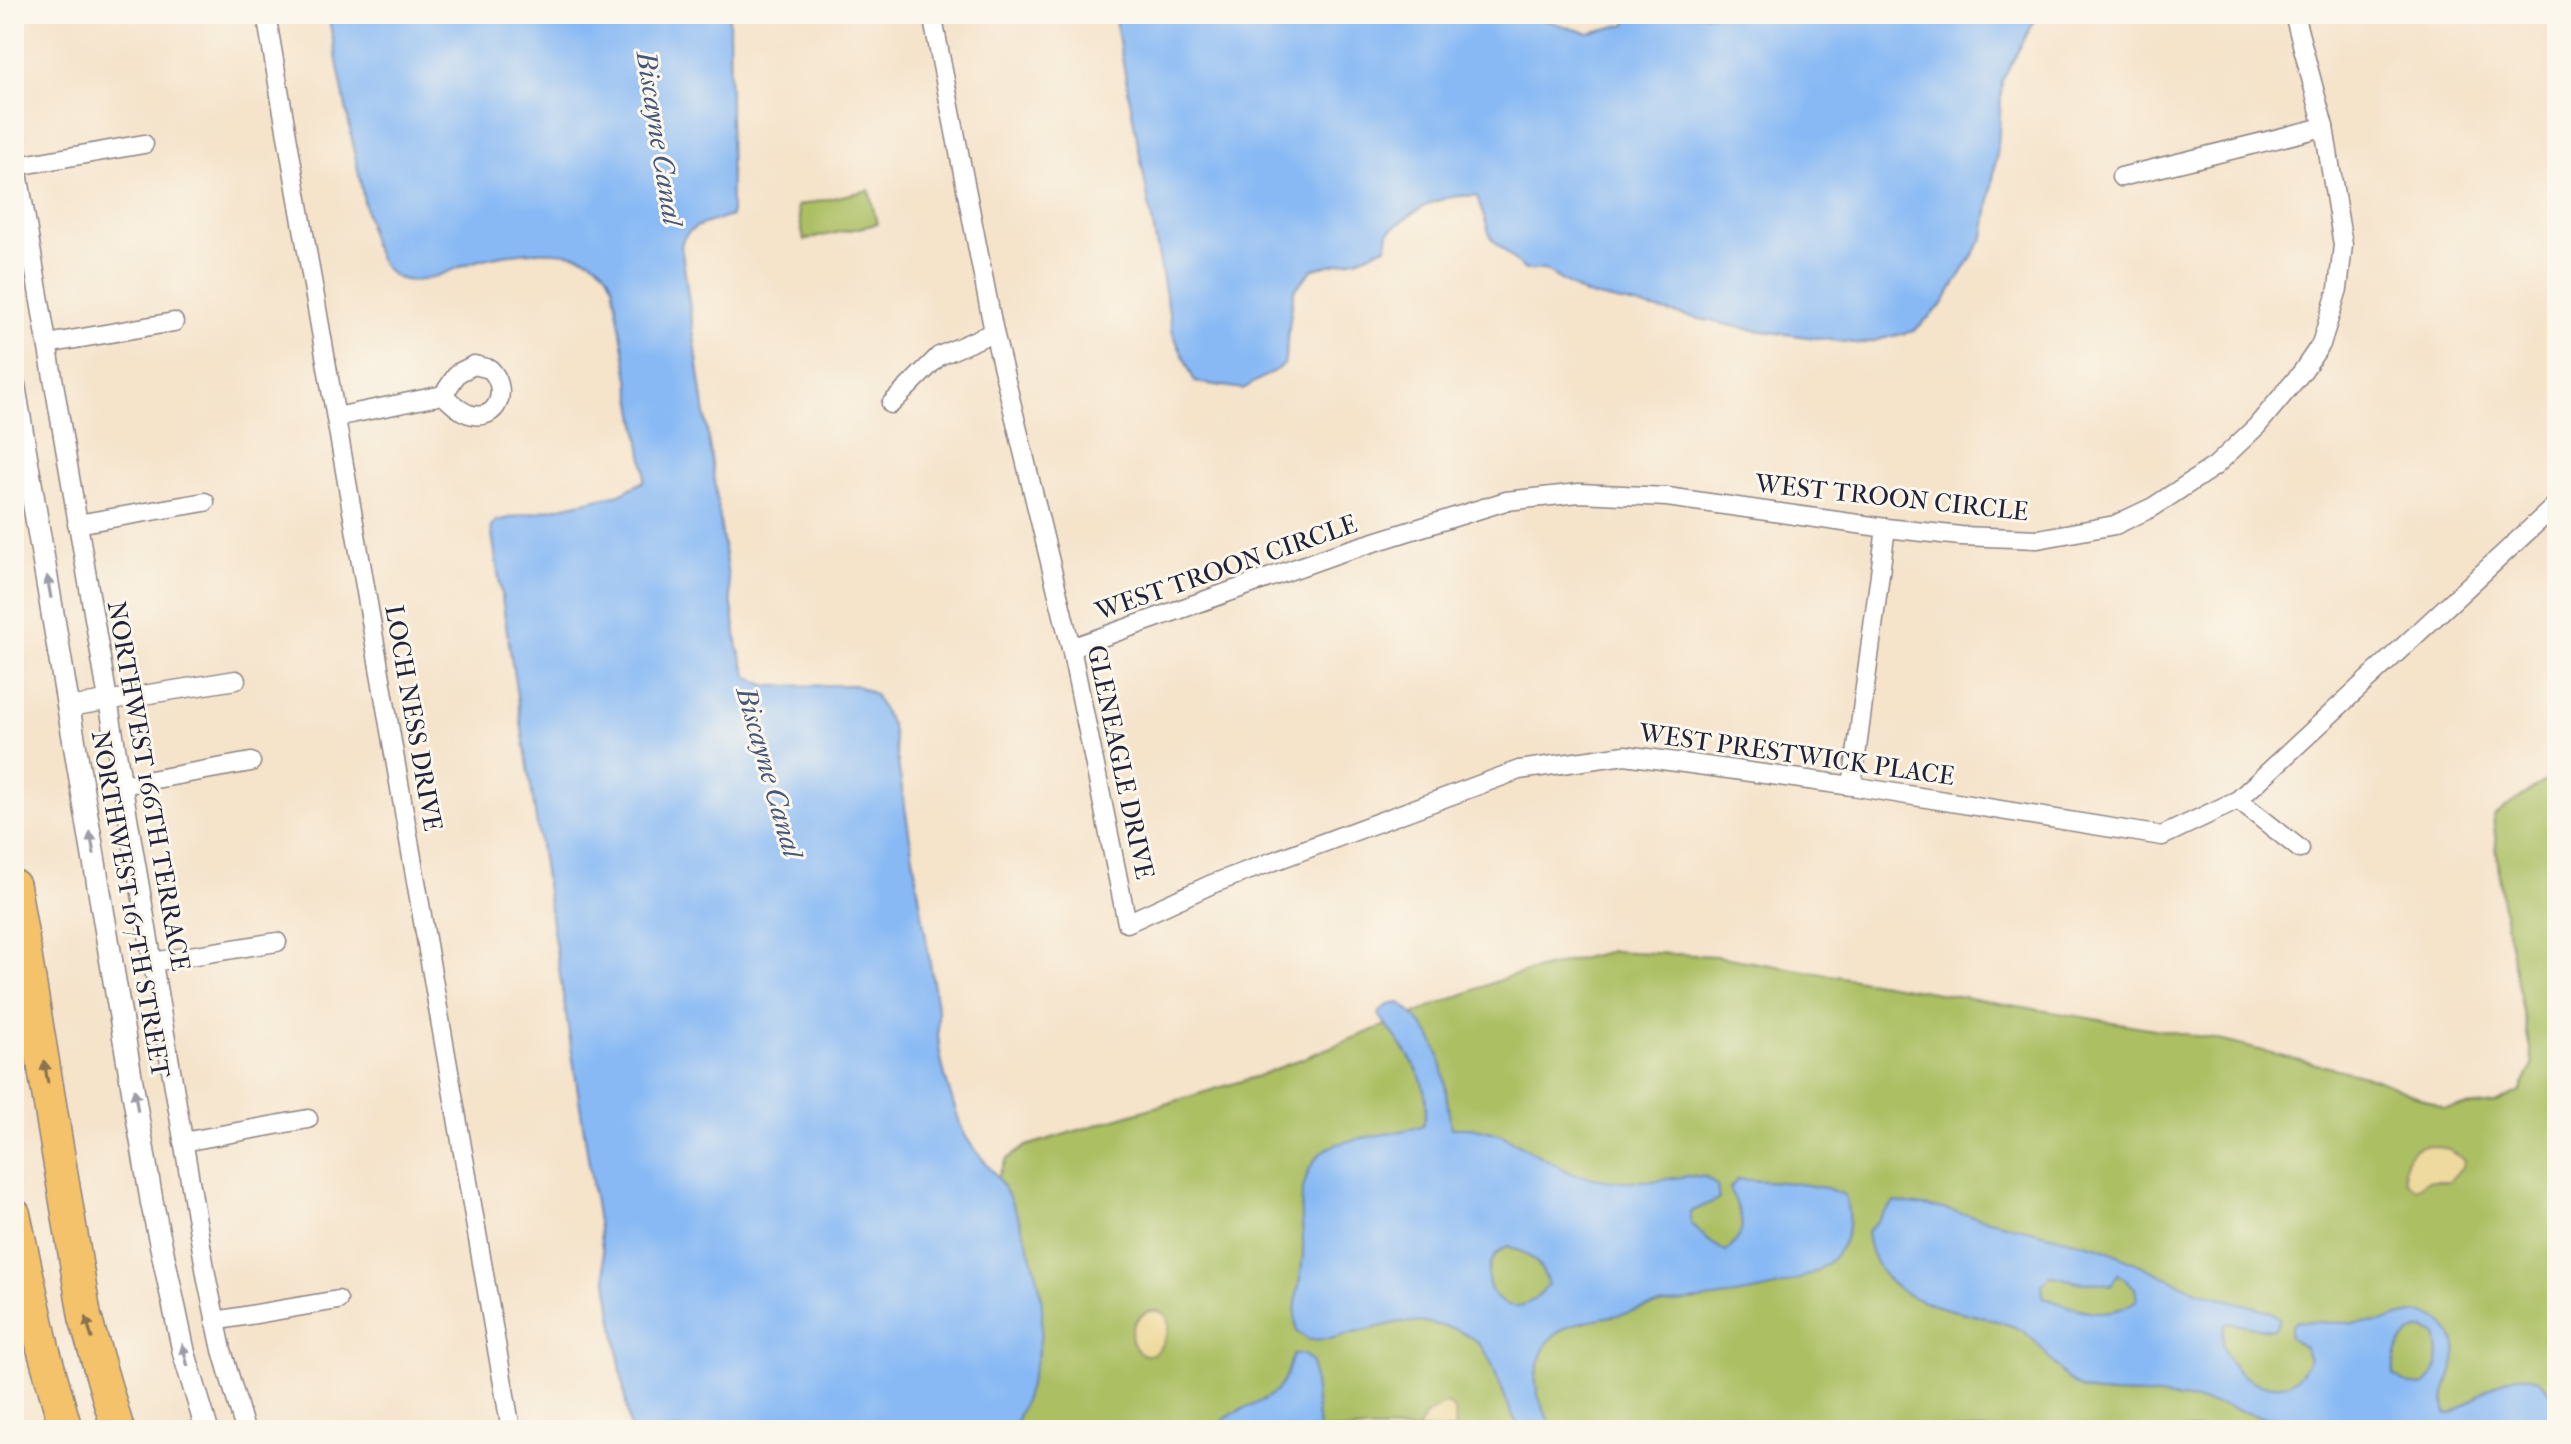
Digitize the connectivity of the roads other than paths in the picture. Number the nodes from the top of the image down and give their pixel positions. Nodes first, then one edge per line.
1 (266, 14) edge
2 (932, 14) edge
3 (2294, 14) edge
4 (2324, 127) junction
5 (144, 144) dead end
6 (15, 157) edge
7 (2121, 177) dead end
8 (174, 322) dead end
9 (994, 332) junction
10 (47, 344) junction
11 (14, 385) edge
12 (443, 395) dead end
13 (891, 404) dead end
14 (336, 417) junction
15 (205, 502) dead end
16 (2557, 504) edge
17 (77, 524) junction
18 (1886, 528) junction
19 (1071, 648) junction
20 (236, 680) dead end
21 (108, 701) junction
22 (69, 707) junction
23 (251, 762) dead end
24 (122, 785) junction
25 (1852, 786) junction
26 (2238, 800) junction
27 (2300, 849) dead end
28 (14, 886) edge
29 (1127, 923) joint
30 (277, 942) dead end
31 (153, 962) junction
32 (308, 1119) dead end
33 (183, 1142) junction
34 (14, 1214) edge
35 (338, 1300) dead end
36 (215, 1321) junction
37 (66, 1430) edge
38 (118, 1430) edge
39 (207, 1430) edge
40 (245, 1430) edge
41 (511, 1430) edge

1 - 14 street, LOCH NESS DRIVE
2 - 9 street, GLENEAGLE DRIVE
3 - 4 street, WEST TROON CIRCLE
4 - 7 street
4 - 18 street, WEST TROON CIRCLE
5 - 6 street
6 - 10 street, NORTHWEST 166TH TERRACE
8 - 10 street
9 - 13 street
9 - 19 street, GLENEAGLE DRIVE
10 - 17 street, NORTHWEST 166TH TERRACE
22 -> 11 street, NORTHWEST 167TH STREET
12 - 14 street
14 - 41 street, LOCH NESS DRIVE
15 - 17 street
16 - 26 street, WEST PRESTWICK PLACE
17 - 21 street, NORTHWEST 166TH TERRACE
18 - 19 street, WEST TROON CIRCLE
18 - 25 street
19 - 29 street, GLENEAGLE DRIVE
20 - 21 street
21 - 22 street
21 - 24 street, NORTHWEST 166TH TERRACE
39 -> 22 street, NORTHWEST 167TH STREET
23 - 24 street
24 - 31 street, NORTHWEST 166TH TERRACE
25 - 26 street, WEST PRESTWICK PLACE
25 - 29 street, WEST PRESTWICK PLACE
26 - 27 street
38 -> 28 highway
30 - 31 street
31 - 33 street, NORTHWEST 166TH TERRACE
32 - 33 street
33 - 36 street, NORTHWEST 166TH TERRACE
34 - 37 highway
35 - 36 street
36 - 40 street, NORTHWEST 166TH TERRACE

